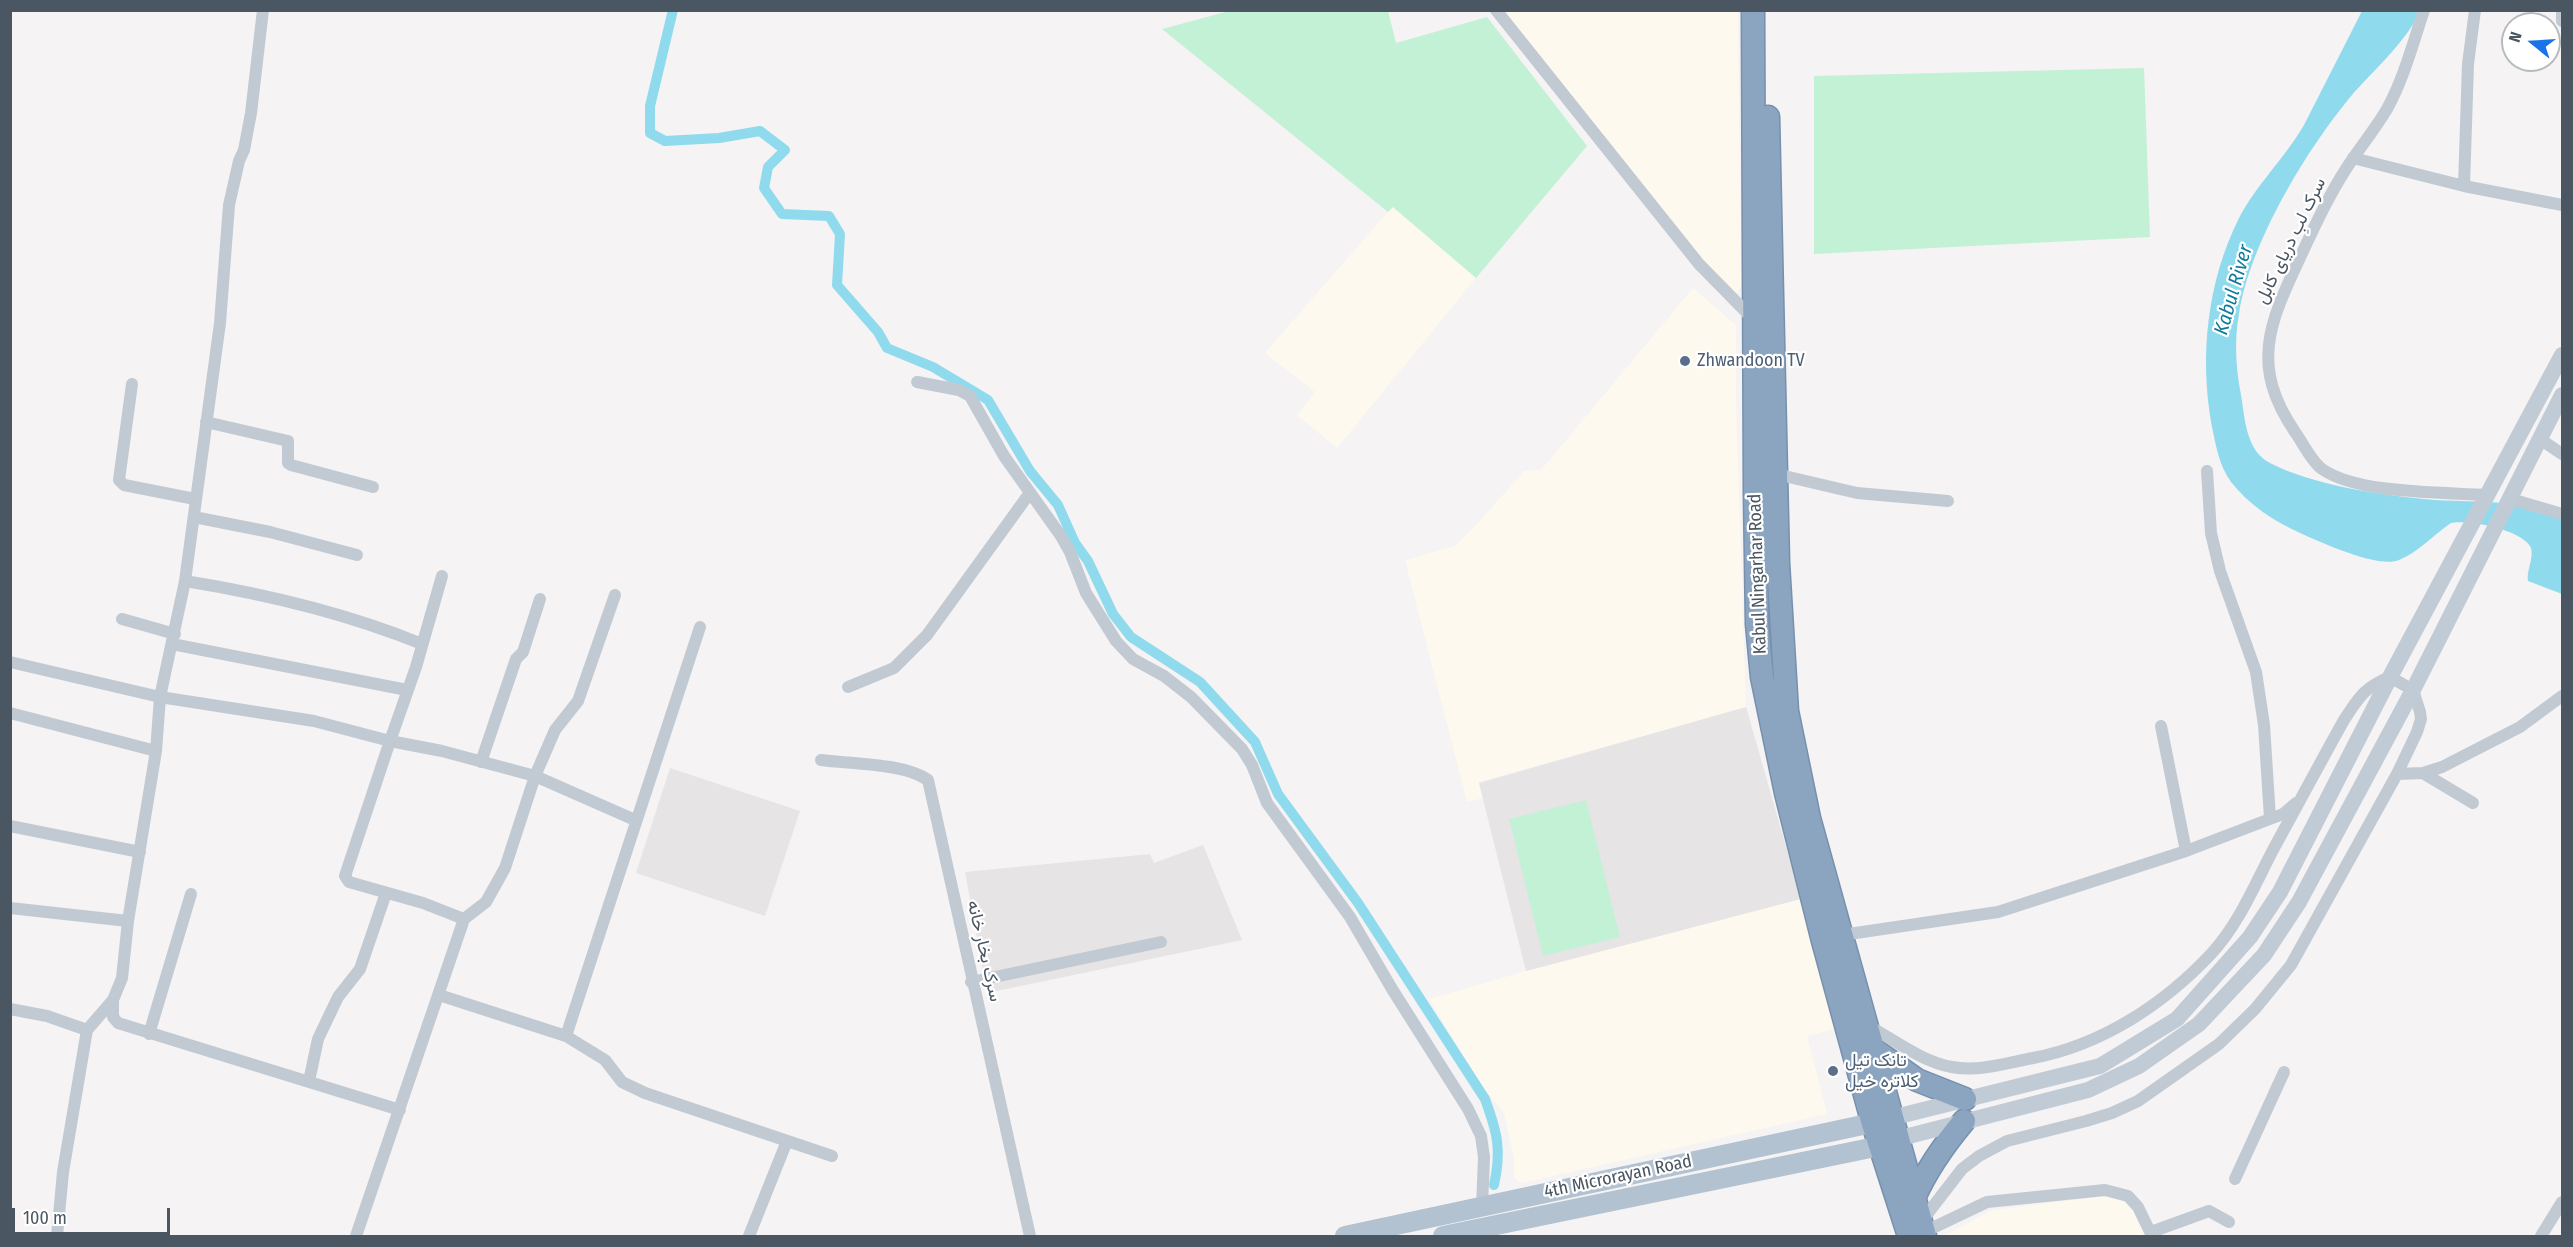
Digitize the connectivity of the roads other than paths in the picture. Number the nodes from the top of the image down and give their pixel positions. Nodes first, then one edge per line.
1 (263, 10) edge
2 (1496, 10) edge
3 (1753, 10) edge
4 (1767, 10) edge
5 (2424, 10) edge
6 (2475, 10) edge
7 (2562, 10) edge
8 (2562, 21) edge
9 (2353, 158) junction
10 (2464, 186) junction
11 (2562, 205) edge
12 (1763, 324) junction
13 (2562, 355) edge
14 (917, 382) dead end
15 (132, 384) dead end
16 (2562, 395) edge
17 (206, 422) junction
18 (2540, 439) junction
19 (2562, 454) edge
20 (2207, 471) dead end
21 (1776, 474) junction
22 (373, 487) dead end
23 (1029, 494) junction
24 (2486, 496) junction
25 (195, 499) junction
26 (1948, 501) dead end
27 (2510, 501) junction
28 (2562, 514) edge
29 (194, 517) junction
30 (357, 555) dead end
31 (442, 576) dead end
32 (185, 581) junction
33 (615, 595) dead end
34 (540, 599) dead end
35 (122, 619) dead end
36 (700, 627) dead end
37 (174, 639) junction
38 (422, 644) junction
39 (10, 662) edge
40 (2390, 677) junction
41 (848, 687) dead end
42 (407, 690) junction
43 (2412, 690) junction
44 (2562, 696) edge
45 (160, 697) junction
46 (10, 713) edge
47 (2161, 726) dead end
48 (390, 741) junction
49 (156, 752) junction
50 (821, 760) dead end
51 (482, 762) junction
52 (2423, 773) junction
53 (2397, 774) junction
54 (535, 776) junction
55 (2301, 798) junction
56 (2473, 803) dead end
57 (2270, 818) junction
58 (635, 820) junction
59 (10, 826) edge
60 (2186, 851) junction
61 (140, 852) junction
62 (386, 893) junction
63 (191, 894) dead end
64 (10, 908) edge
65 (464, 919) junction
66 (128, 921) junction
67 (1842, 935) junction
68 (1161, 942) dead end
69 (971, 982) junction
70 (439, 995) junction
71 (113, 1000) junction
72 (10, 1009) edge
73 (1866, 1024) junction
74 (87, 1030) junction
75 (150, 1034) junction
76 (566, 1036) junction
77 (1873, 1049) junction
78 (2284, 1072) dead end
79 (309, 1081) junction
80 (400, 1110) junction
81 (1964, 1110) junction
82 (1885, 1132) junction
83 (788, 1141) junction
84 (832, 1156) dead end
85 (2235, 1179) dead end
86 (1914, 1198) junction
87 (2562, 1202) edge
88 (1482, 1207) junction
89 (2229, 1222) dead end
90 (1409, 1230) edge
91 (1920, 1232) edge
92 (2151, 1234) edge
93 (57, 1236) edge
94 (356, 1236) edge
95 (749, 1236) edge
96 (1030, 1236) edge
97 (1345, 1236) edge
98 (1443, 1236) edge
99 (2541, 1236) edge

1 - 17 street
2 - 12 street
3 - 12 highway, Kabul Ningarhar Road
4 - 12 highway
5 - 9 street, سرک لبِ دریای کابل
6 - 10 street
7 - 8 street
9 - 10 street
9 - 24 street, سرک لبِ دریای کابل
10 - 11 street
12 - 21 highway, Kabul Ningarhar Road
12 - 82 highway, Kabul Ningarhar Road
13 - 24 main road
14 - 23 street
15 - 25 street
16 - 18 main road
17 - 22 street
17 - 25 street
18 - 19 street
18 - 27 main road
20 - 57 street
21 - 26 street
21 - 67 highway, Kabul Ningarhar Road
23 - 41 street
23 - 88 street
24 - 40 main road
25 - 29 street
27 - 28 street
27 - 43 main road
29 - 30 street
29 - 32 street
31 - 38 street
32 - 37 street
32 - 38 street
33 - 54 street
34 - 51 street
35 - 37 street
36 - 58 street
37 - 42 street
37 - 45 street
38 - 42 street
39 - 45 street
40 - 43 street
40 - 55 street
40 - 81 main road
42 - 48 street
43 - 53 street
43 - 81 main road
44 - 52 street
45 - 48 street
45 - 49 street
46 - 49 street
47 - 60 street
48 - 51 street
48 - 62 street
49 - 61 street
50 - 69 street, سرک بخار خانه
51 - 54 street
52 - 53 street
52 - 56 street
53 - 91 street
54 - 58 street
54 - 65 street
55 - 57 street
55 - 73 street
57 - 60 street
58 - 76 street
59 - 61 street
60 - 67 street
61 - 66 street
62 - 65 street
62 - 79 street
63 - 75 street
64 - 66 street
65 - 70 street
66 - 71 street
67 - 73 highway, Kabul Ningarhar Road
68 - 69 street
69 - 96 street, سرک بخار خانه
70 - 76 street
70 - 80 street
71 - 74 street
71 - 75 street
72 - 74 street
73 - 77 highway, Kabul Ningarhar Road
74 - 93 street
75 - 79 street
76 - 83 street
77 - 81 highway
77 - 82 highway, Kabul Ningarhar Road
78 - 85 street
79 - 80 street
80 - 94 street
81 - 82 main road
81 - 86 highway
82 - 86 highway, Kabul Ningarhar Road
82 - 88 main road, 4th Microrayan Road
82 - 91 highway, Kabul Ningarhar Road
82 - 98 main road, 4th Microrayan Road
83 - 84 street
83 - 95 street
86 - 91 highway, Kabul Ningarhar Road
87 - 99 street
88 - 90 main road, 4th Microrayan Road
89 - 92 street
90 - 97 main road, 4th Microrayan Road
91 - 92 street

